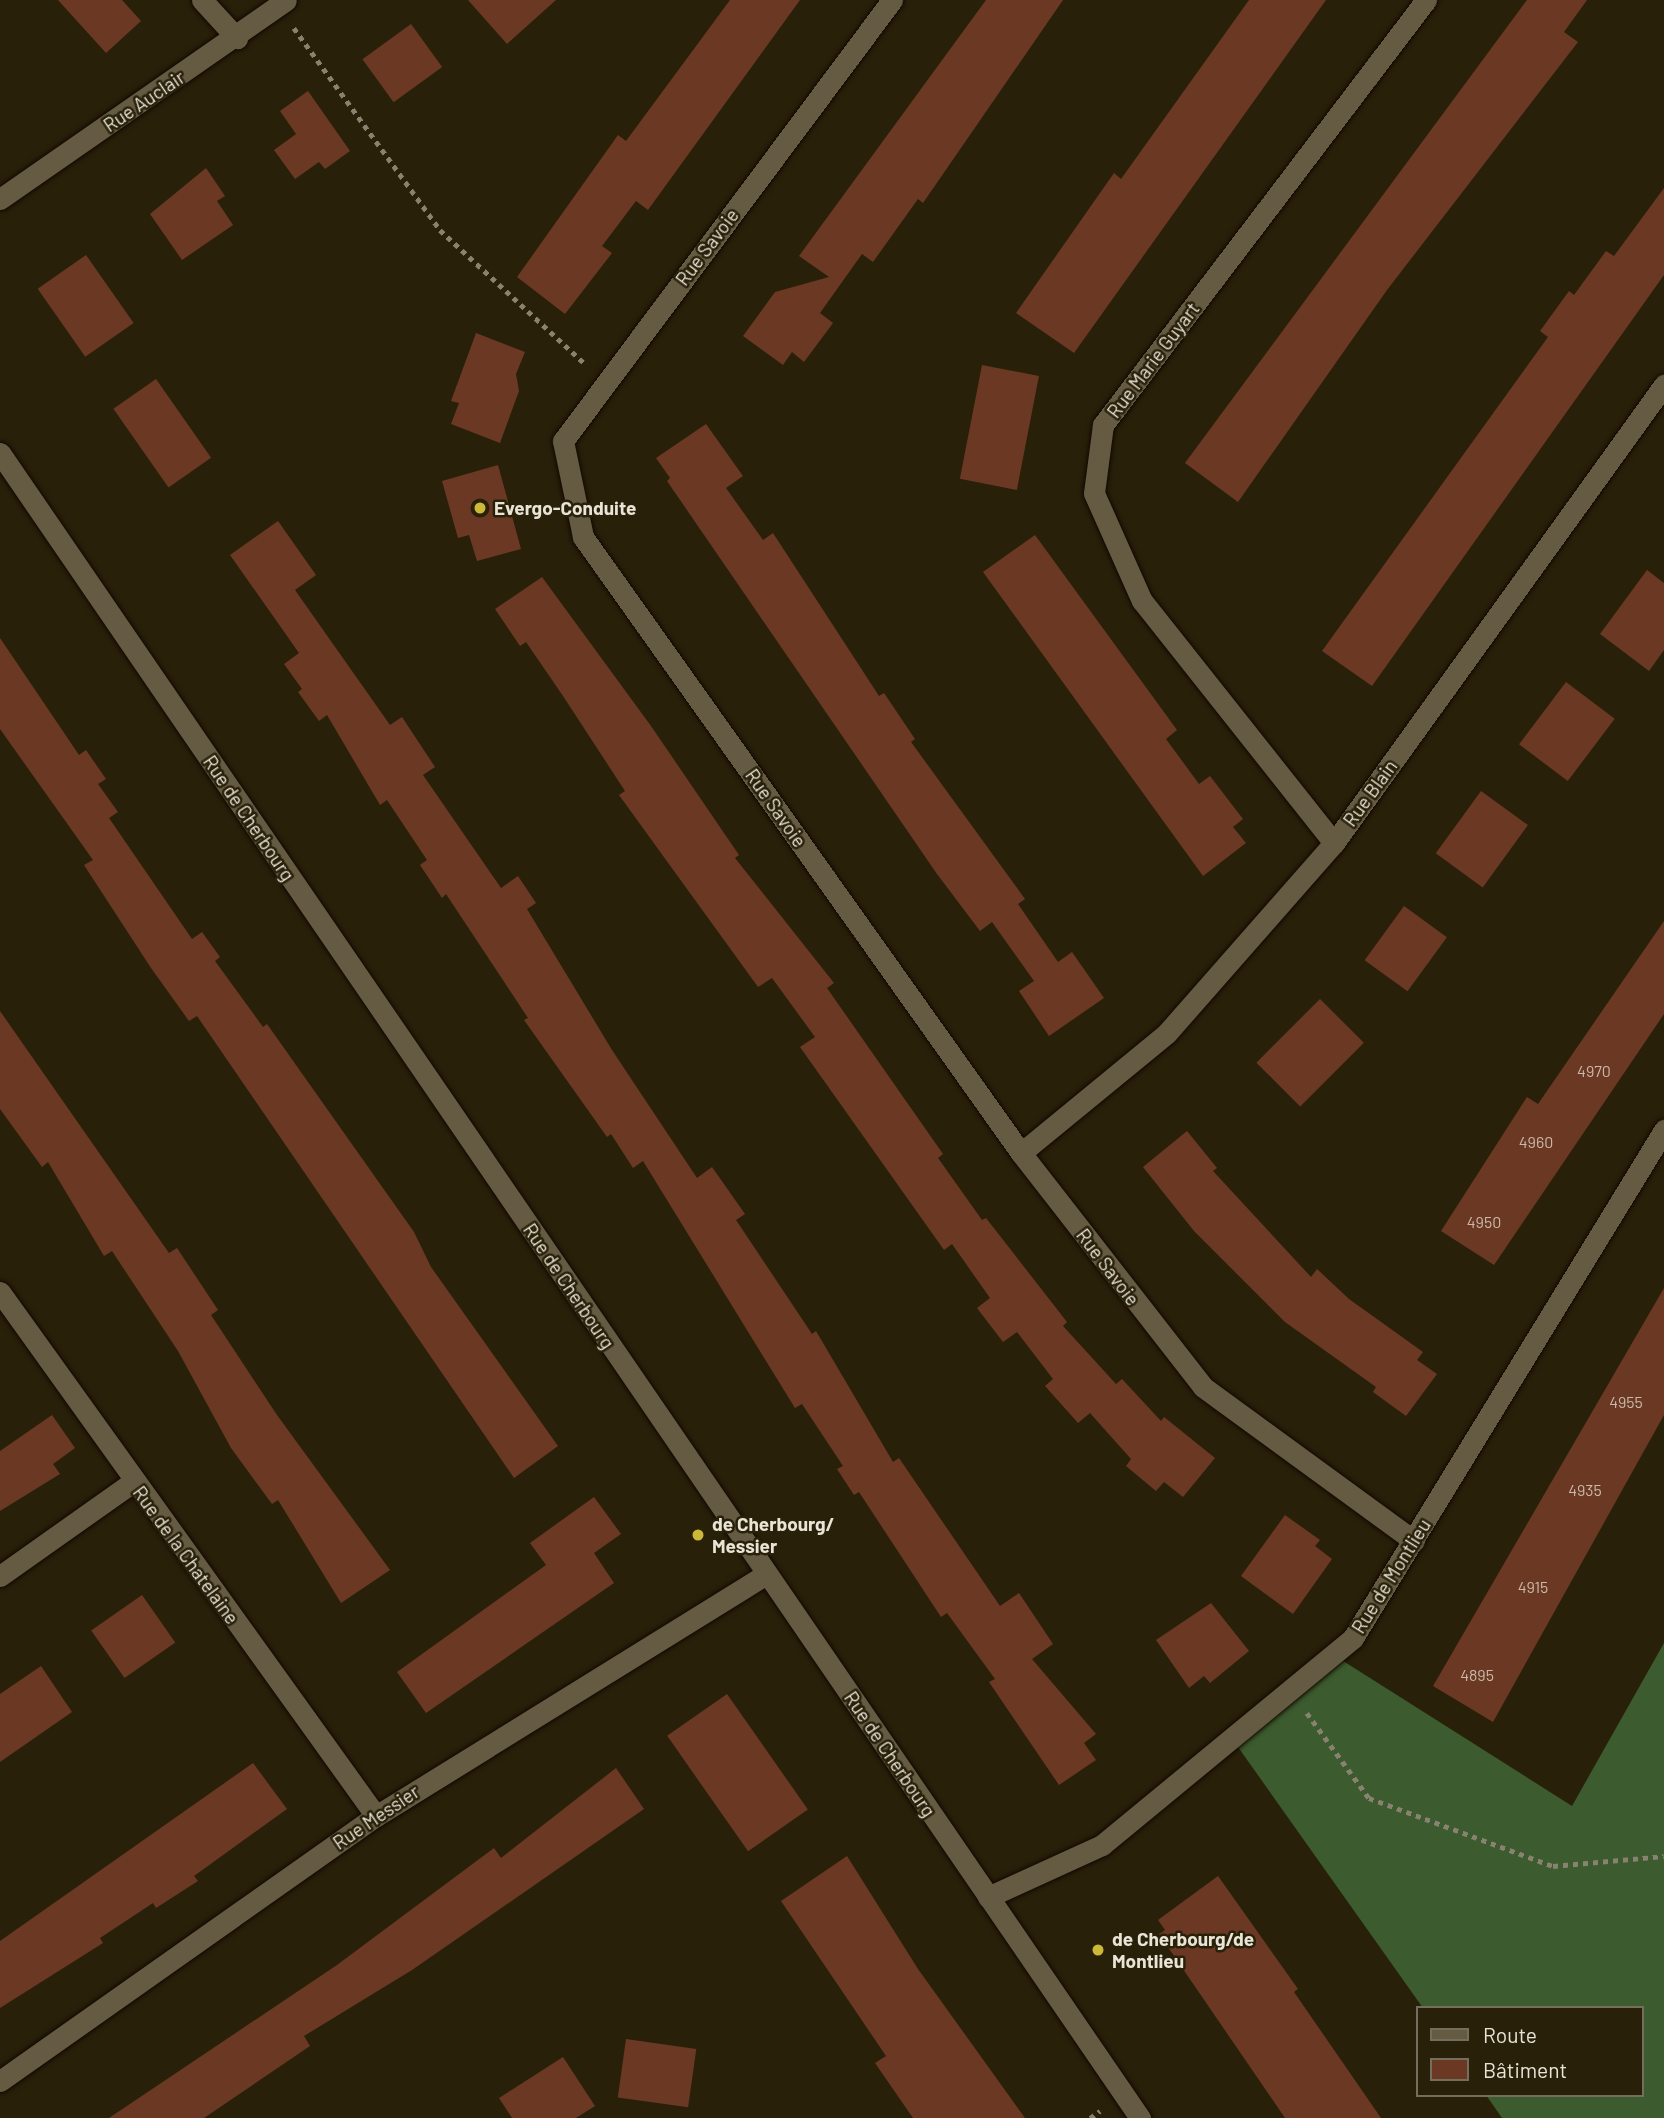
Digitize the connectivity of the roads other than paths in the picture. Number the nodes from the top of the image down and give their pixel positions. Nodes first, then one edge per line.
1 (202, 0) edge
2 (892, 0) edge
3 (1426, 0) edge
4 (282, 3) edge
5 (237, 38) junction
6 (0, 199) edge
7 (1664, 385) edge
8 (0, 453) edge
9 (1334, 843) junction
10 (1664, 1130) edge
11 (1021, 1153) junction
12 (0, 1292) edge
13 (133, 1482) junction
14 (1413, 1541) junction
15 (766, 1574) junction
16 (0, 1576) edge
17 (376, 1816) junction
18 (988, 1897) junction
19 (0, 2081) edge
20 (1140, 2118) edge

1 - 5 street
2 - 11 street, Rue Savoie
3 - 9 street, Rue Marie Guyart
4 - 5 street, Rue Auclair
5 - 6 street, Rue Auclair
7 - 9 street, Rue Blain
8 - 15 street, Rue de Cherbourg
9 - 11 street, Rue Blain
10 - 14 street, Rue de Montlieu
11 - 14 street, Rue Savoie
12 - 13 street, Rue de la Chatelaine
13 - 16 street
13 - 17 street, Rue de la Chatelaine
14 - 18 street, Rue de Montlieu
15 - 17 street, Rue Messier
15 - 18 street, Rue de Cherbourg
17 - 19 street, Rue Messier
18 - 20 street, Rue de Cherbourg

